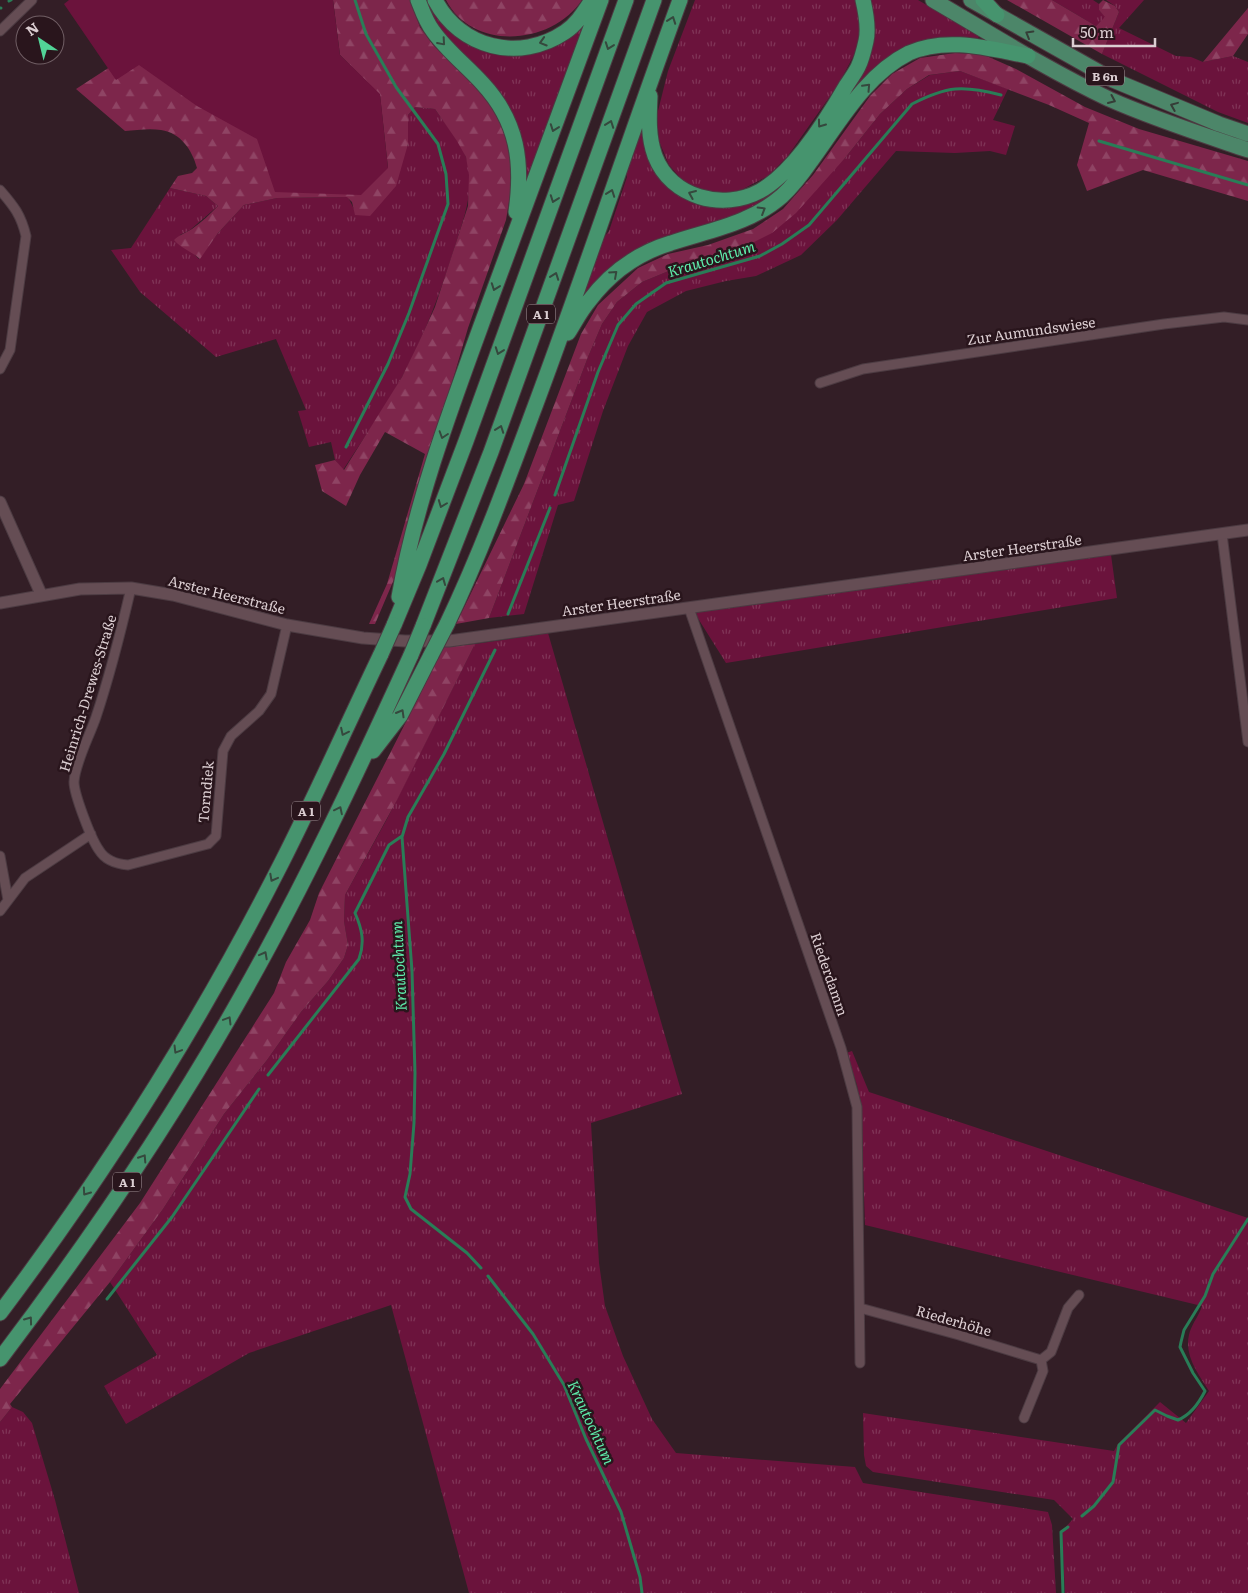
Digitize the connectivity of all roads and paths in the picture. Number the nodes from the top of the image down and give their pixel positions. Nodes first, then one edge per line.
1 (32, 0) edge
2 (418, 0) edge
3 (435, 0) edge
4 (592, 0) edge
5 (600, 0) edge
6 (626, 0) edge
7 (654, 0) edge
8 (680, 0) edge
9 (864, 0) edge
10 (933, 0) edge
11 (971, 0) edge
12 (983, 0) edge
13 (997, 16) junction
14 (0, 30) edge
15 (1028, 56) junction
16 (650, 83) junction
17 (1248, 134) edge
18 (1248, 150) edge
19 (0, 190) edge
20 (512, 242) junction
21 (1248, 320) edge
22 (554, 355) junction
23 (0, 369) edge
24 (820, 383) dead end
25 (0, 502) edge
26 (1248, 530) edge
27 (1222, 534) junction
28 (131, 588) junction
29 (41, 594) junction
30 (0, 602) edge
31 (689, 608) junction
32 (286, 624) junction
33 (394, 624) junction
34 (1248, 742) edge
35 (361, 765) junction
36 (91, 834) junction
37 (0, 856) edge
38 (8, 900) junction
39 (0, 911) edge
40 (1079, 1295) dead end
41 (860, 1308) junction
42 (0, 1313) edge
43 (0, 1358) edge
44 (1041, 1360) junction
45 (860, 1363) dead end
46 (1024, 1418) dead end

1 - 14 street
2 -> 20 highway
4 -> 3 highway
5 -> 20 highway
6 -> 33 highway, A 1
35 -> 7 highway, A 1, bridge
16 -> 8 highway
9 -> 16 highway
10 - 15 highway, B 6n
11 - 13 highway, B 6n
12 - 13 highway
17 -> 13 highway, B 6n
15 -> 18 highway, B 6n
22 -> 15 highway
22 -> 16 highway
19 - 23 street
20 -> 33 highway
21 - 24 street, Zur Aumundswiese
35 -> 22 highway, bridge
25 - 29 street
26 - 27 street, Arster Heerstraße
27 - 31 street, Arster Heerstraße
27 - 34 street
28 - 29 street, Arster Heerstraße
28 - 32 street, Arster Heerstraße
28 - 36 street, Heinrich-Drewes-Straße
29 - 30 street, Arster Heerstraße
31 - 32 street, Arster Heerstraße
31 - 41 street, Riederdamm
32 - 36 street, Torndiek
33 -> 42 highway, A 1, bridge
43 -> 35 highway, A 1
36 - 38 street
37 - 38 street
38 - 39 street
40 - 44 street
41 - 44 street, Riederhöhe
41 - 45 street, Riederdamm
44 - 46 street

